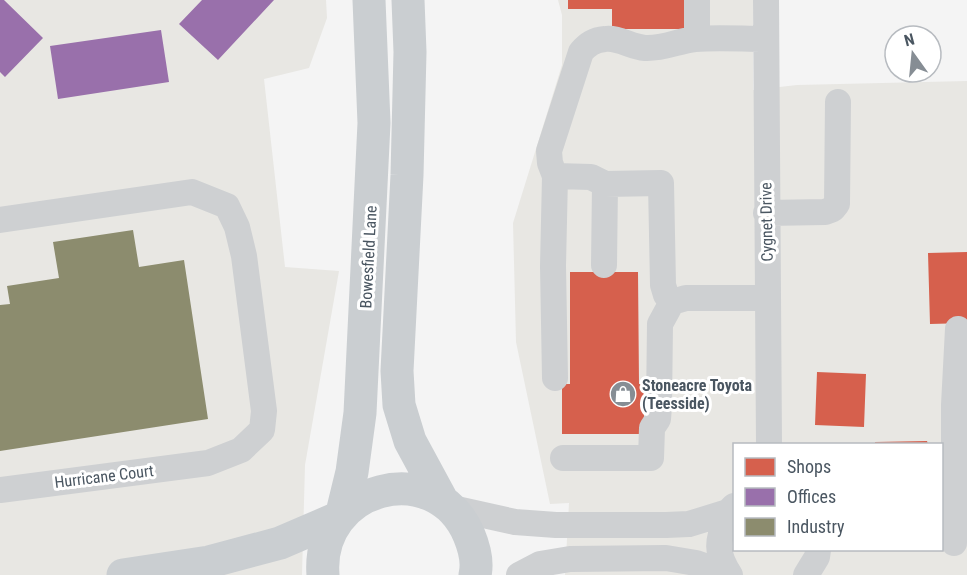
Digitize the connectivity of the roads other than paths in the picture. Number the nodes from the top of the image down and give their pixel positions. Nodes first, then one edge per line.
1 (369, 0) edge
2 (408, 0) edge
3 (697, 0) edge
4 (766, 0) edge
5 (698, 39) junction
6 (766, 39) junction
7 (838, 102) dead end
8 (555, 176) junction
9 (605, 184) junction
10 (766, 213) junction
11 (0, 220) edge
12 (604, 265) dead end
13 (767, 298) junction
14 (672, 302) junction
15 (958, 329) dead end
16 (555, 378) dead end
17 (769, 443) edge
18 (563, 458) dead end
19 (0, 490) edge
20 (447, 505) junction
21 (731, 509) edge
22 (340, 516) junction
23 (954, 543) edge
24 (818, 551) edge
25 (123, 575) edge
26 (323, 575) edge
27 (475, 575) edge
28 (519, 575) edge
29 (730, 575) edge
30 (806, 575) edge

1 - 22 main road, Bowesfield Lane
2 - 20 main road
3 - 5 street
4 - 6 street, Cygnet Drive
5 - 6 street
5 - 8 street
6 - 10 street, Cygnet Drive
7 - 10 street
8 - 9 street
8 - 16 street
9 - 12 street
9 - 14 street
10 - 13 street, Cygnet Drive
11 - 19 street, Hurricane Court
13 - 14 street
13 - 17 street, Cygnet Drive
14 - 18 street
15 - 23 street
20 - 21 street
20 - 22 main road
20 - 27 main road
21 - 29 street
22 - 25 main road
22 - 26 main road, Bowesfield Lane
24 - 30 street
28 - 29 street

